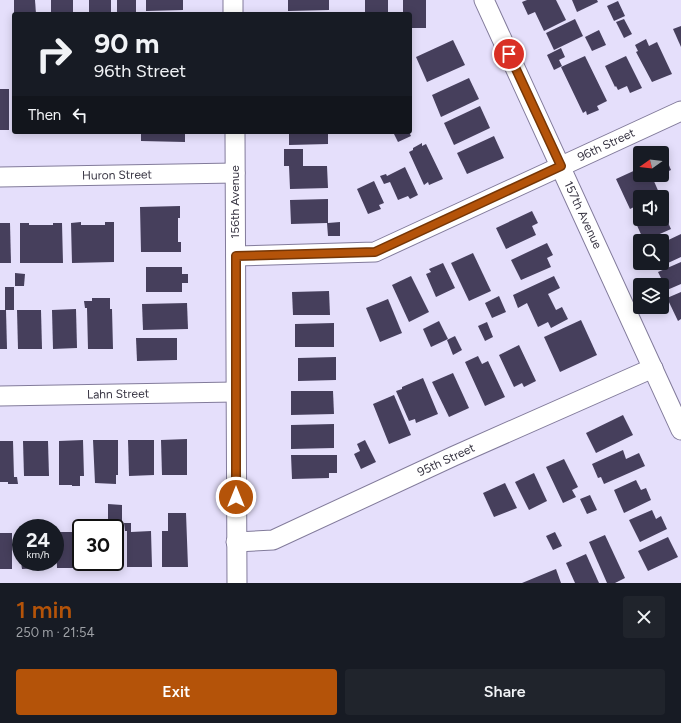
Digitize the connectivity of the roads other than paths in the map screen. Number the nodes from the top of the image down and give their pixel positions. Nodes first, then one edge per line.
1 (233, 0) edge
2 (484, 0) edge
3 (233, 12) edge
4 (681, 111) edge
5 (235, 134) edge
6 (561, 166) junction
7 (235, 173) junction
8 (0, 177) edge
9 (236, 256) junction
10 (653, 368) junction
11 (235, 392) junction
12 (0, 396) edge
13 (681, 430) edge
14 (236, 542) junction
15 (237, 583) edge

1 - 3 street
2 - 6 street, 157th Avenue
4 - 6 street, 96th Street
5 - 7 street, 156th Avenue
6 - 9 street, 96th Street
6 - 10 street, 157th Avenue
7 - 8 street, Huron Street
7 - 9 street, 156th Avenue
9 - 11 street, 156th Avenue
10 - 13 street, 157th Avenue
10 - 14 street, 95th Street
11 - 12 street, Lahn Street
11 - 14 street, 156th Avenue
14 - 15 street, 156th Avenue

